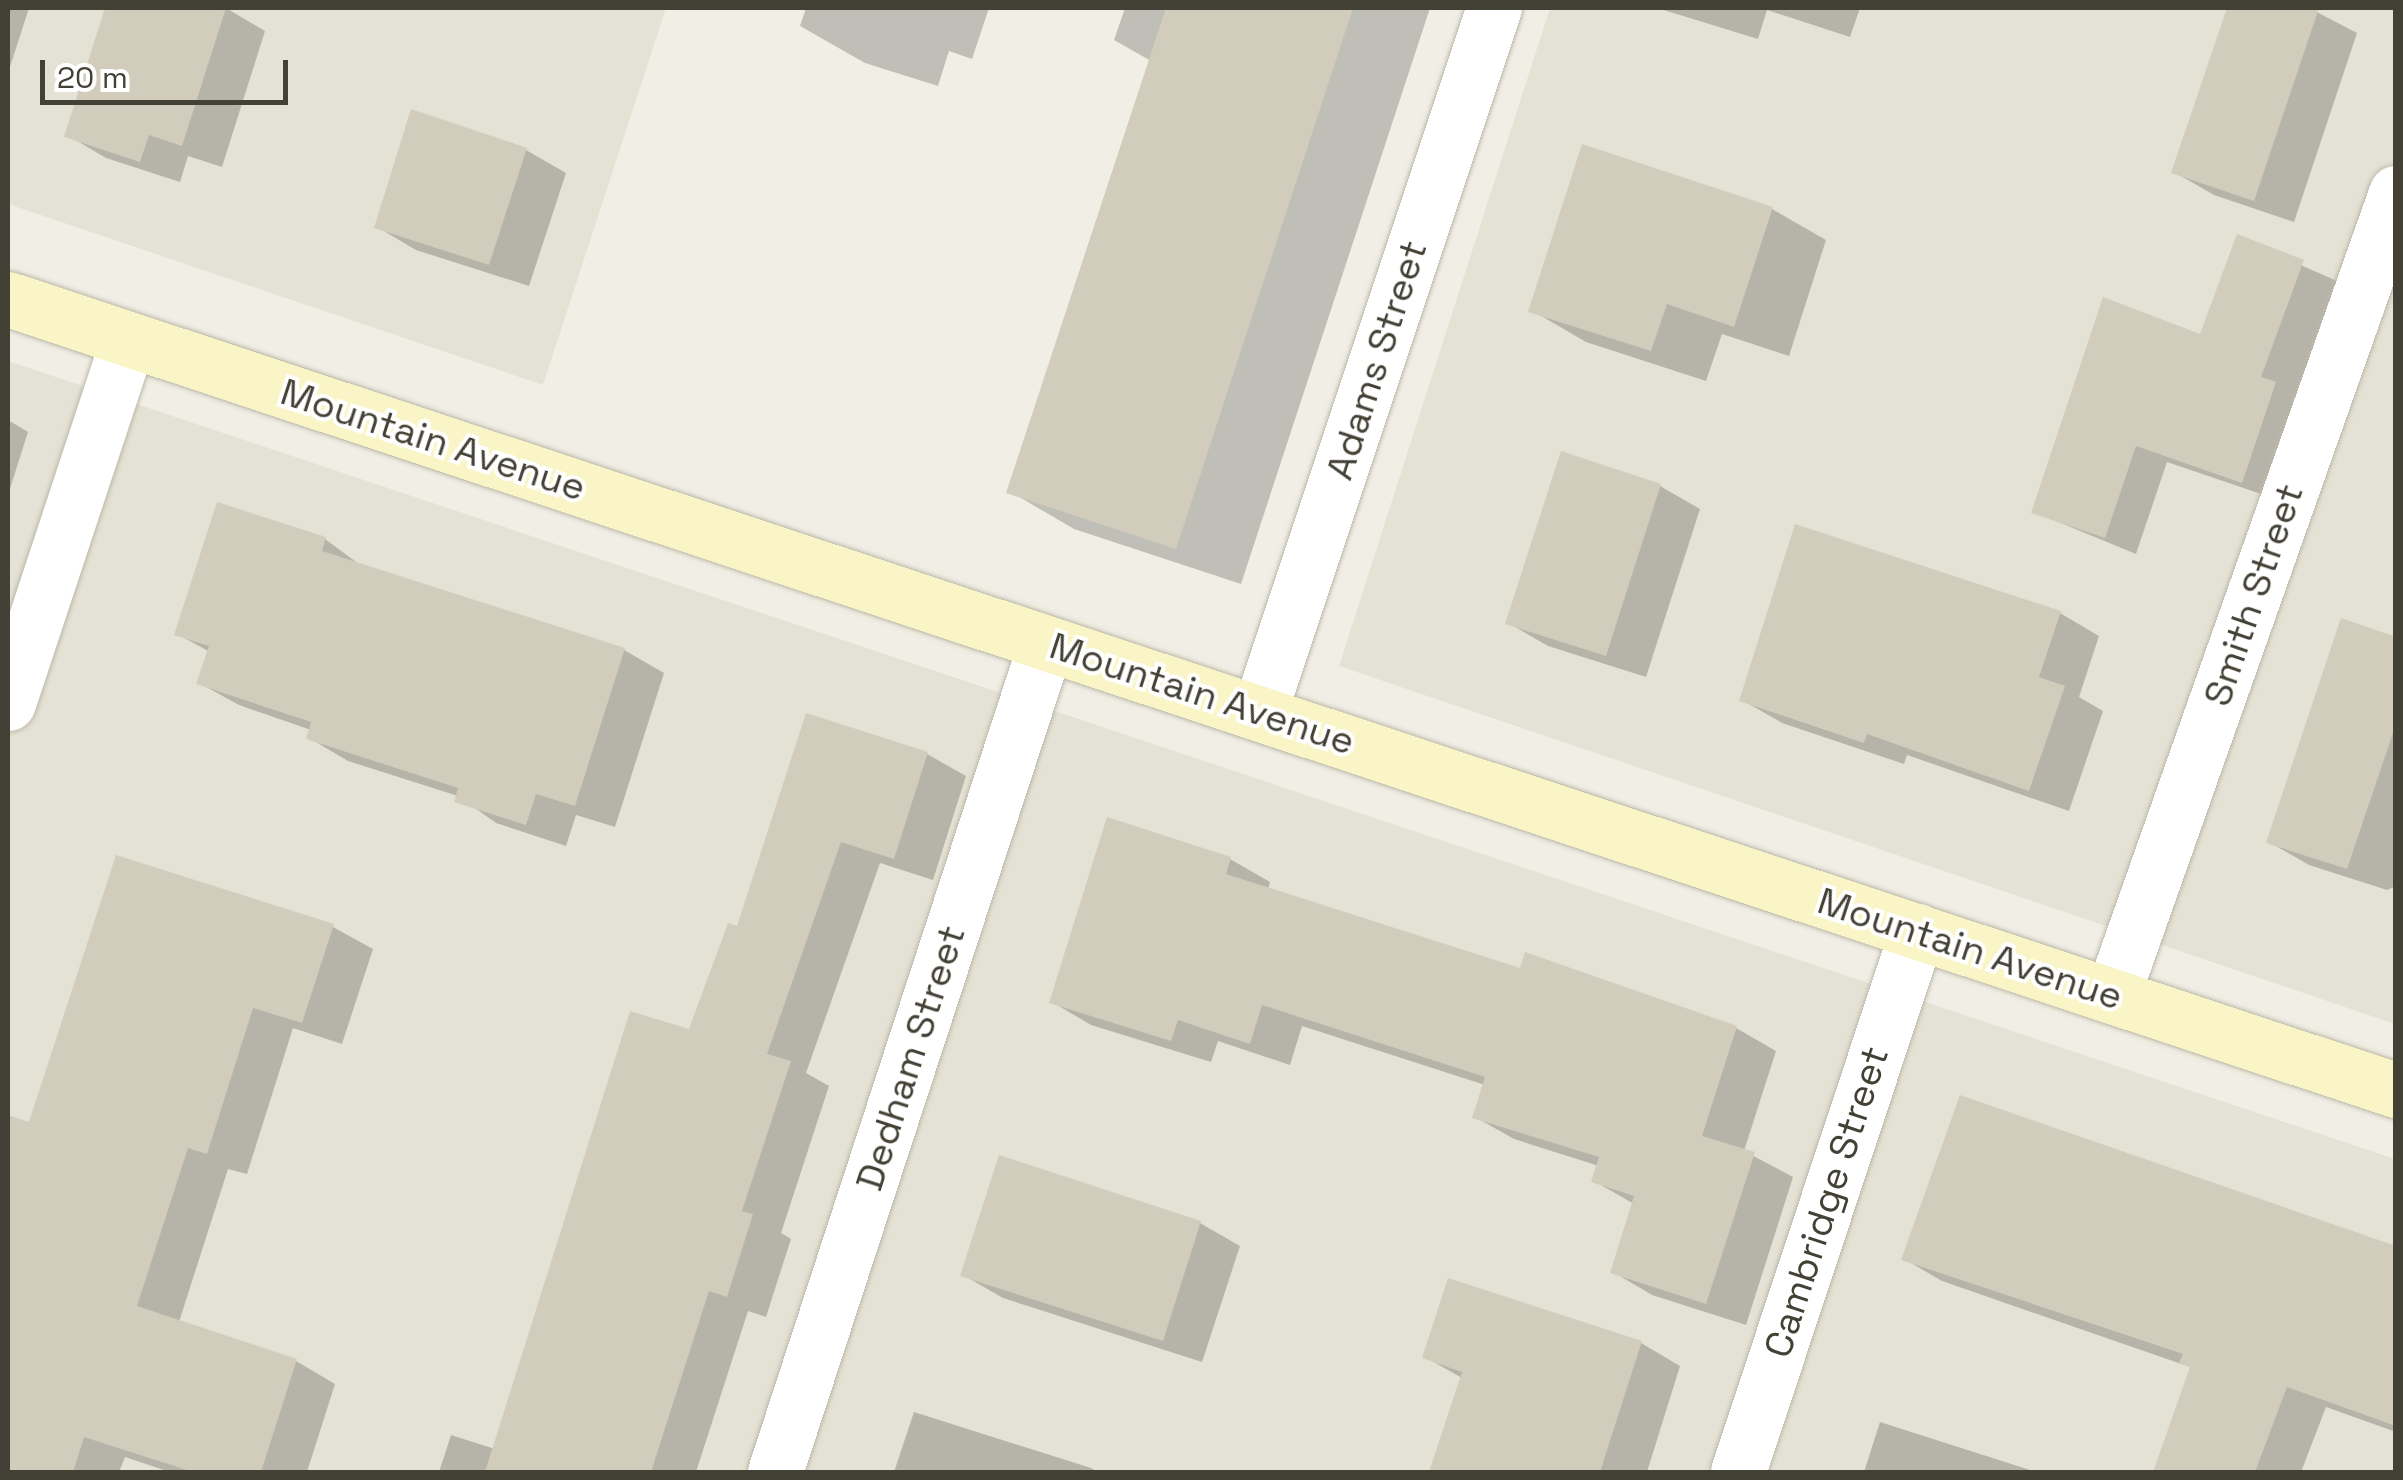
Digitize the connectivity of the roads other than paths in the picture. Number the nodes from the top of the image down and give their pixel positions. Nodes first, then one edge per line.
1 (1494, 8) edge
2 (2396, 193) edge
3 (8, 299) edge
4 (128, 340) junction
5 (1046, 643) junction
6 (8, 703) edge
7 (1259, 713) junction
8 (1917, 931) junction
9 (2112, 996) junction
10 (2396, 1090) edge
11 (775, 1472) edge
12 (1738, 1472) edge

1 - 7 street, Adams Street
2 - 9 street, Smith Street
3 - 4 street, Mountain Avenue
4 - 5 street, Mountain Avenue
4 - 6 street
5 - 7 street, Mountain Avenue
5 - 11 street, Dedham Street
7 - 8 street, Mountain Avenue
8 - 9 street, Mountain Avenue
8 - 12 street, Cambridge Street
9 - 10 street, Mountain Avenue

